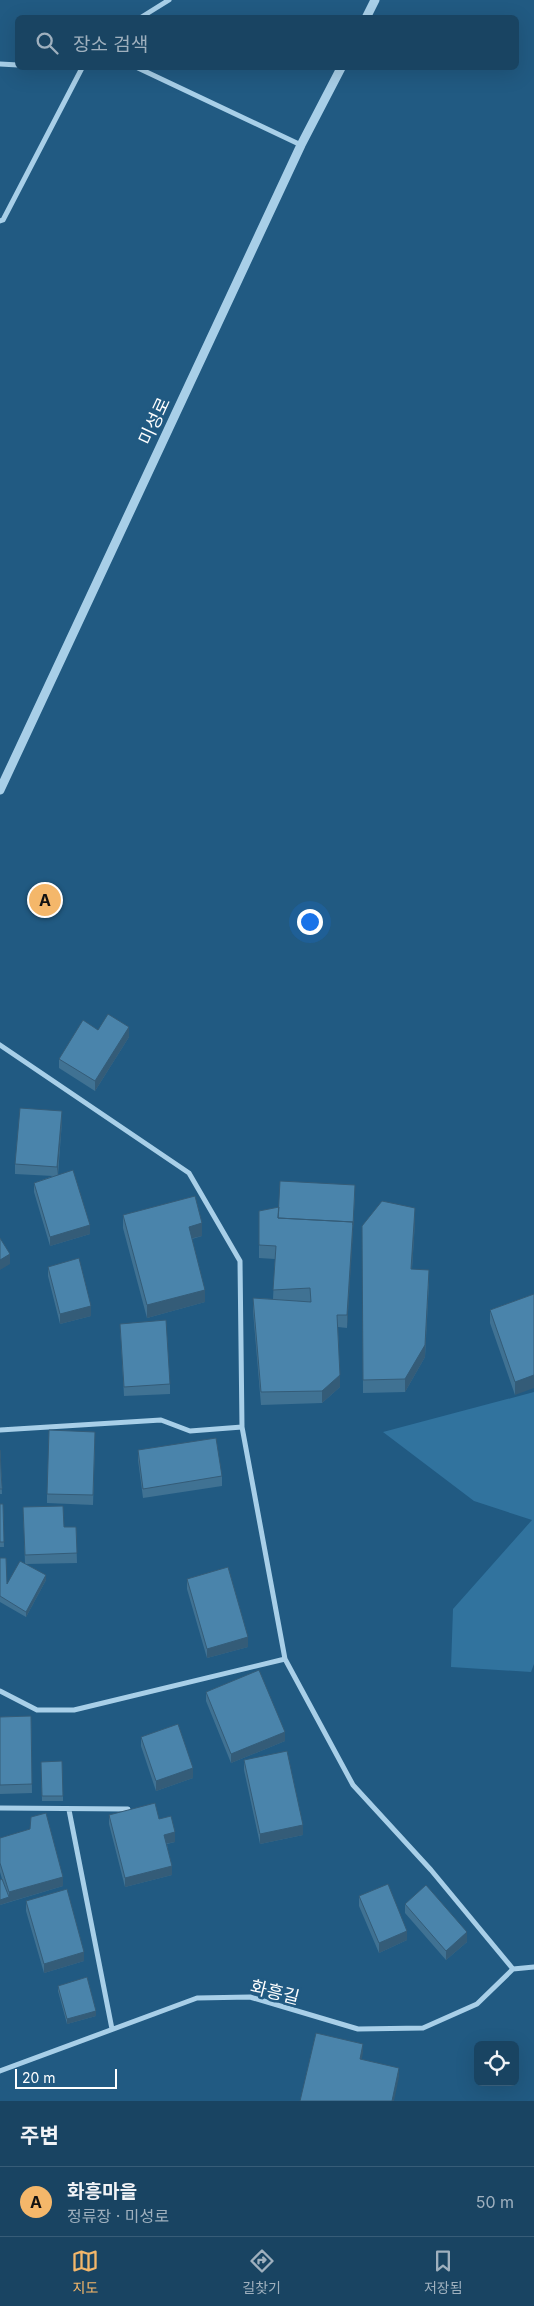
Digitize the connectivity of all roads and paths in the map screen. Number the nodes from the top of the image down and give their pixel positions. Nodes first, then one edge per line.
1 (169, 0) edge
2 (375, 0) edge
3 (145, 15) edge
4 (368, 15) edge
5 (0, 64) edge
6 (15, 65) edge
7 (81, 70) edge
8 (142, 70) edge
9 (340, 70) edge
10 (301, 144) junction
11 (0, 221) edge
12 (0, 790) edge
13 (0, 1044) edge
14 (242, 1427) junction
15 (0, 1430) edge
16 (286, 1659) junction
17 (0, 1691) edge
18 (0, 1808) edge
19 (128, 1809) edge
20 (69, 1810) junction
21 (534, 1967) edge
22 (513, 1969) junction
23 (112, 2029) junction
24 (0, 2071) edge

1 - 3 street
2 - 4 street
5 - 6 street
7 - 11 street
8 - 10 street
9 - 10 street, 미성로
10 - 12 street, 미성로
13 - 14 street
14 - 15 street
14 - 16 street
16 - 17 street
16 - 22 street
18 - 20 street
19 - 20 street
20 - 23 street
21 - 22 street
22 - 23 street, 화흥길
23 - 24 street, 화흥길

